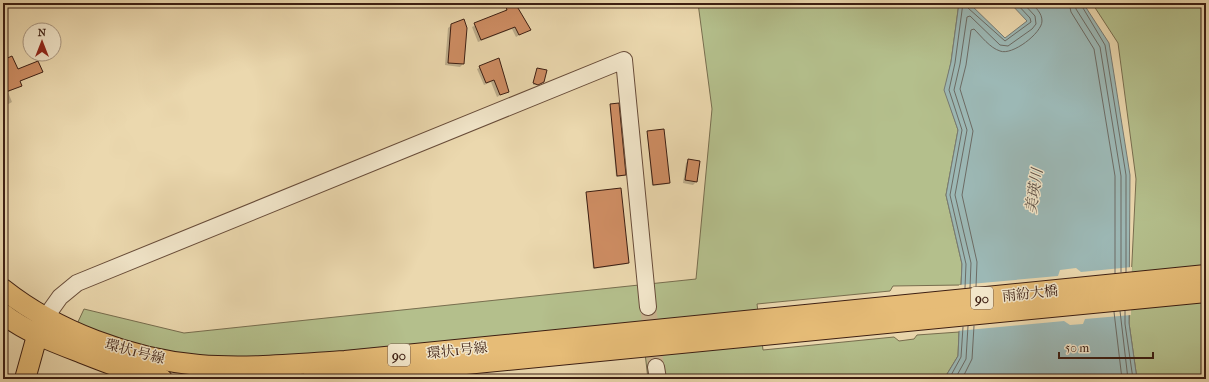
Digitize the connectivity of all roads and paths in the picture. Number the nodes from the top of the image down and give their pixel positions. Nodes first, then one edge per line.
1 (1206, 275) edge
2 (3, 289) edge
3 (1206, 292) edge
4 (648, 308) tunnel mouth
5 (3, 314) edge
6 (41, 327) junction
7 (760, 328) junction
8 (25, 379) edge
9 (162, 379) edge
10 (312, 379) edge

1 - 7 main road, 雨紛大橋 / 90
2 - 6 main road, 環状1号線 / 90
3 - 7 main road, 雨紛大橋 / 90
4 - 6 street
5 - 6 main road, 環状1号線 / 90
6 - 7 main road, 環状1号線 / 90
6 - 8 main road
6 - 9 main road, 環状1号線 / 90
7 - 10 main road, 環状1号線 / 90

